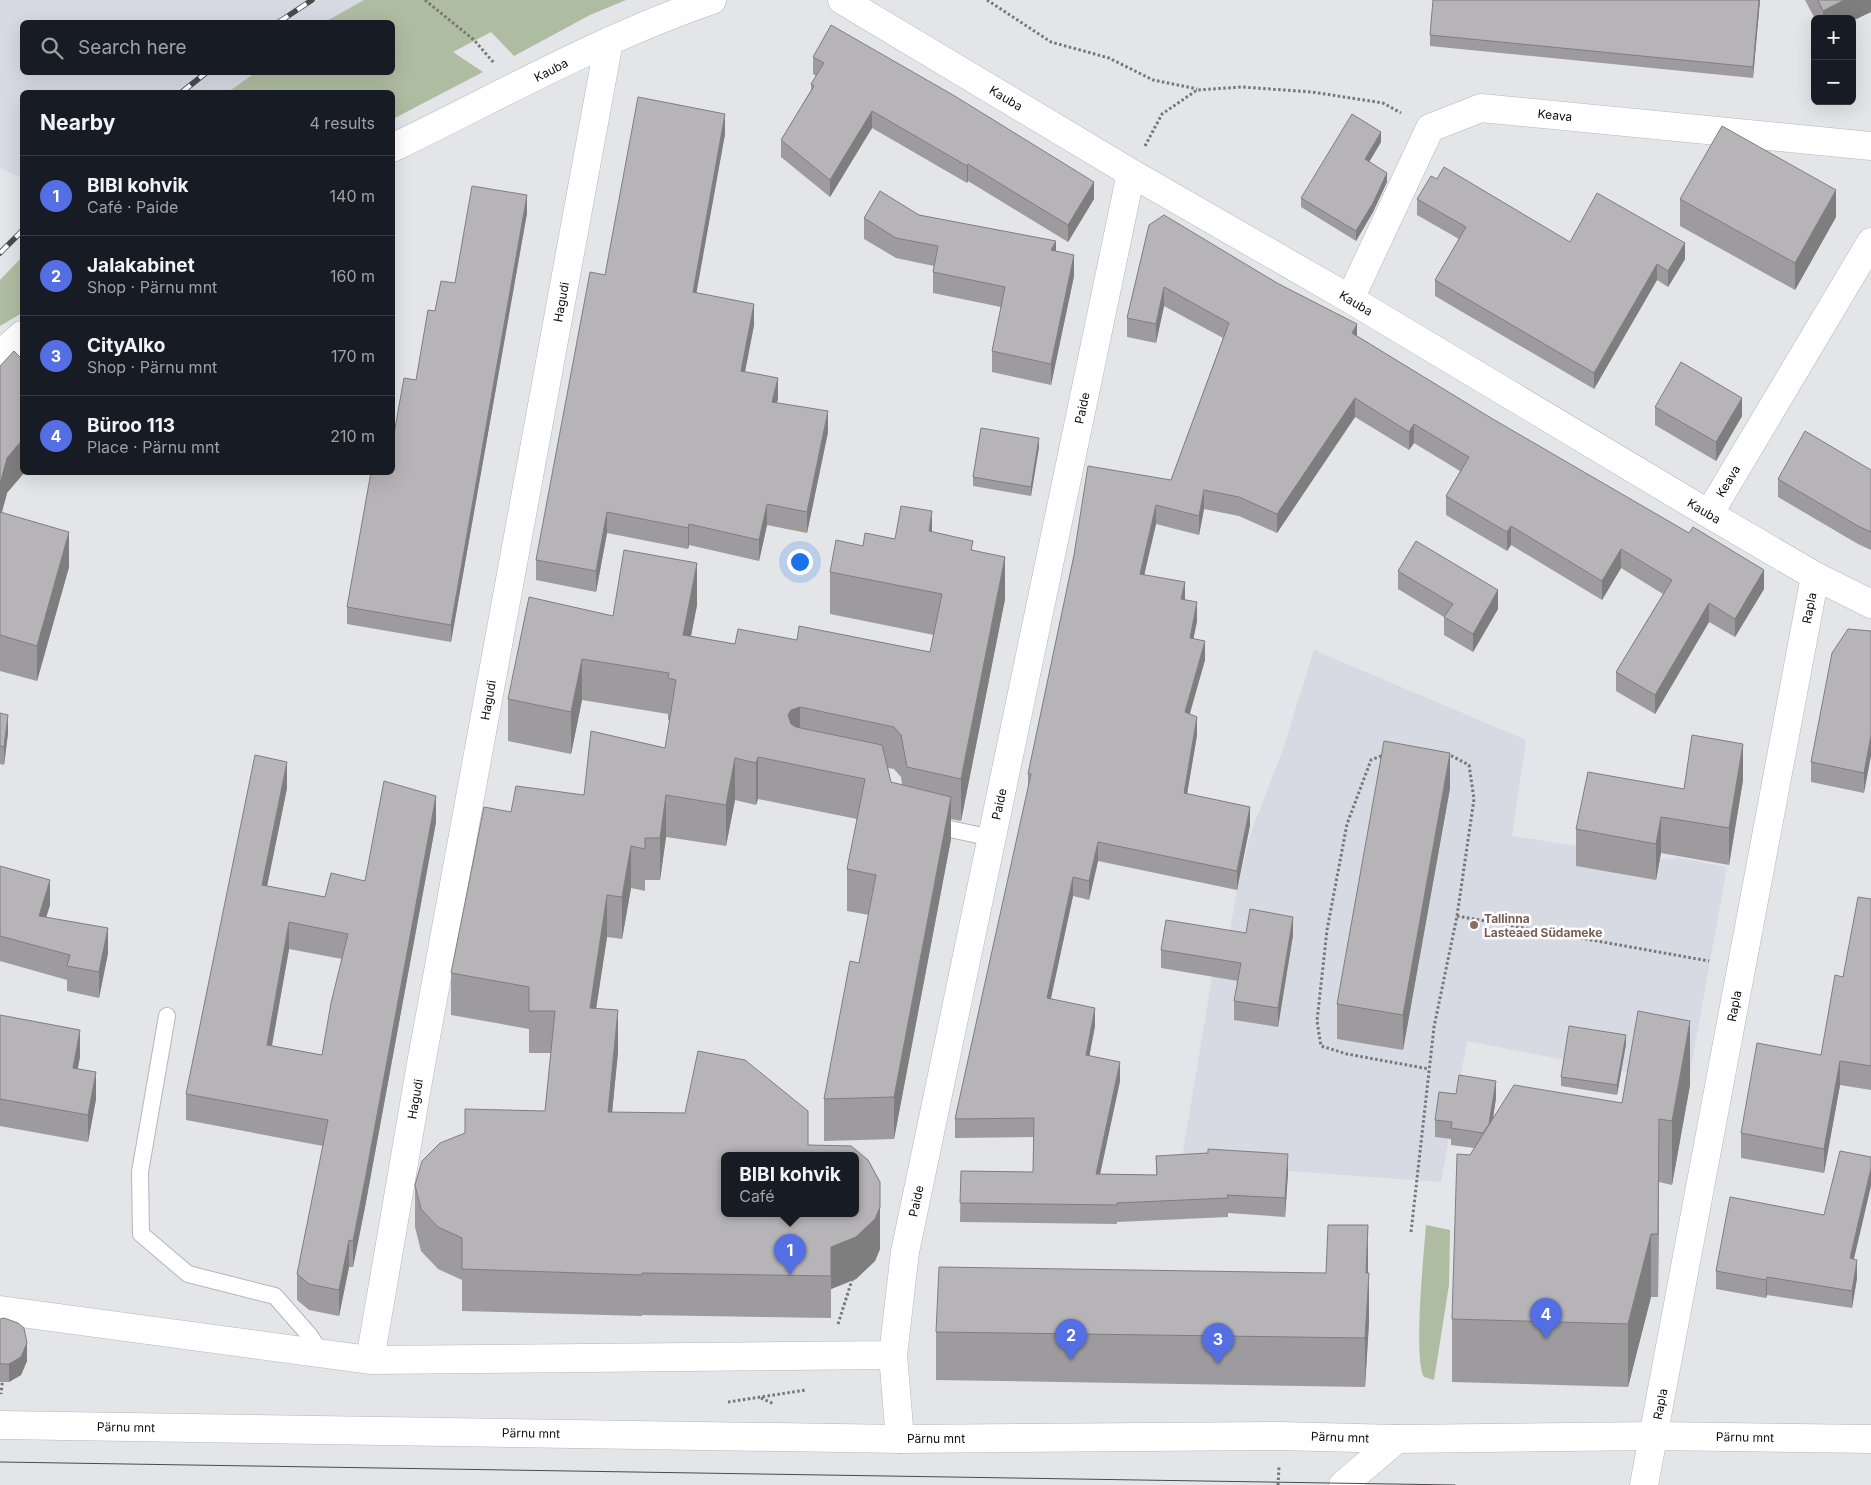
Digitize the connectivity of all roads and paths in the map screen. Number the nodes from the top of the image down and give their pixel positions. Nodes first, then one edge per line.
1 (424, 0) edge
2 (712, 0) edge
3 (842, 0) edge
4 (987, 0) edge
5 (609, 41) junction
6 (516, 88) junction
7 (1197, 90) junction
8 (1430, 128) junction
9 (1871, 146) edge
10 (395, 147) edge
11 (1131, 173) junction
12 (1871, 242) edge
13 (1350, 299) junction
14 (20, 337) edge
15 (0, 355) edge
16 (1709, 514) junction
17 (1815, 576) junction
18 (1871, 604) edge
19 (1395, 751) edge
20 (1444, 752) edge
21 (917, 822) edge
22 (992, 838) junction
23 (1457, 916) junction
24 (1742, 967) junction
25 (167, 1016) dead end
26 (1429, 1069) junction
27 (1411, 1232) dead end
28 (854, 1276) edge
29 (0, 1310) edge
30 (834, 1325) dead end
31 (321, 1354) junction
32 (893, 1355) junction
33 (370, 1360) junction
34 (0, 1375) edge
35 (808, 1390) dead end
36 (0, 1395) edge
37 (722, 1403) dead end
38 (0, 1425) edge
39 (1654, 1436) junction
40 (900, 1438) junction
41 (1397, 1439) junction
42 (1871, 1439) edge
43 (1343, 1485) edge
44 (1644, 1485) edge

1 - 6 path
2 - 5 street, Kauba
3 - 11 street, Kauba
4 - 7 path
5 - 6 street, Kauba
5 - 33 street, Hagudi
6 - 10 street, Kauba
7 - 8 path
7 - 11 path
8 - 9 street, Keava
8 - 13 street
11 - 13 street, Kauba
11 - 22 street, Paide
12 - 16 street, Keava
13 - 16 street, Kauba
14 - 15 street
16 - 17 street, Kauba
17 - 18 street, Kauba
17 - 24 street, Rapla
19 - 26 path
20 - 23 path
21 - 22 lane
22 - 32 street, Paide
23 - 24 path
23 - 26 path
24 - 39 street, Rapla
25 - 31 lane
26 - 27 path
28 - 30 path
29 - 31 street
31 - 33 street
32 - 33 street
32 - 40 street, Paide
34 - 36 path
35 - 37 path
38 - 40 street, Pärnu mnt
39 - 41 street, Pärnu mnt
39 - 42 street, Pärnu mnt
39 - 44 street, Rapla
40 - 41 street, Pärnu mnt
41 - 43 street

